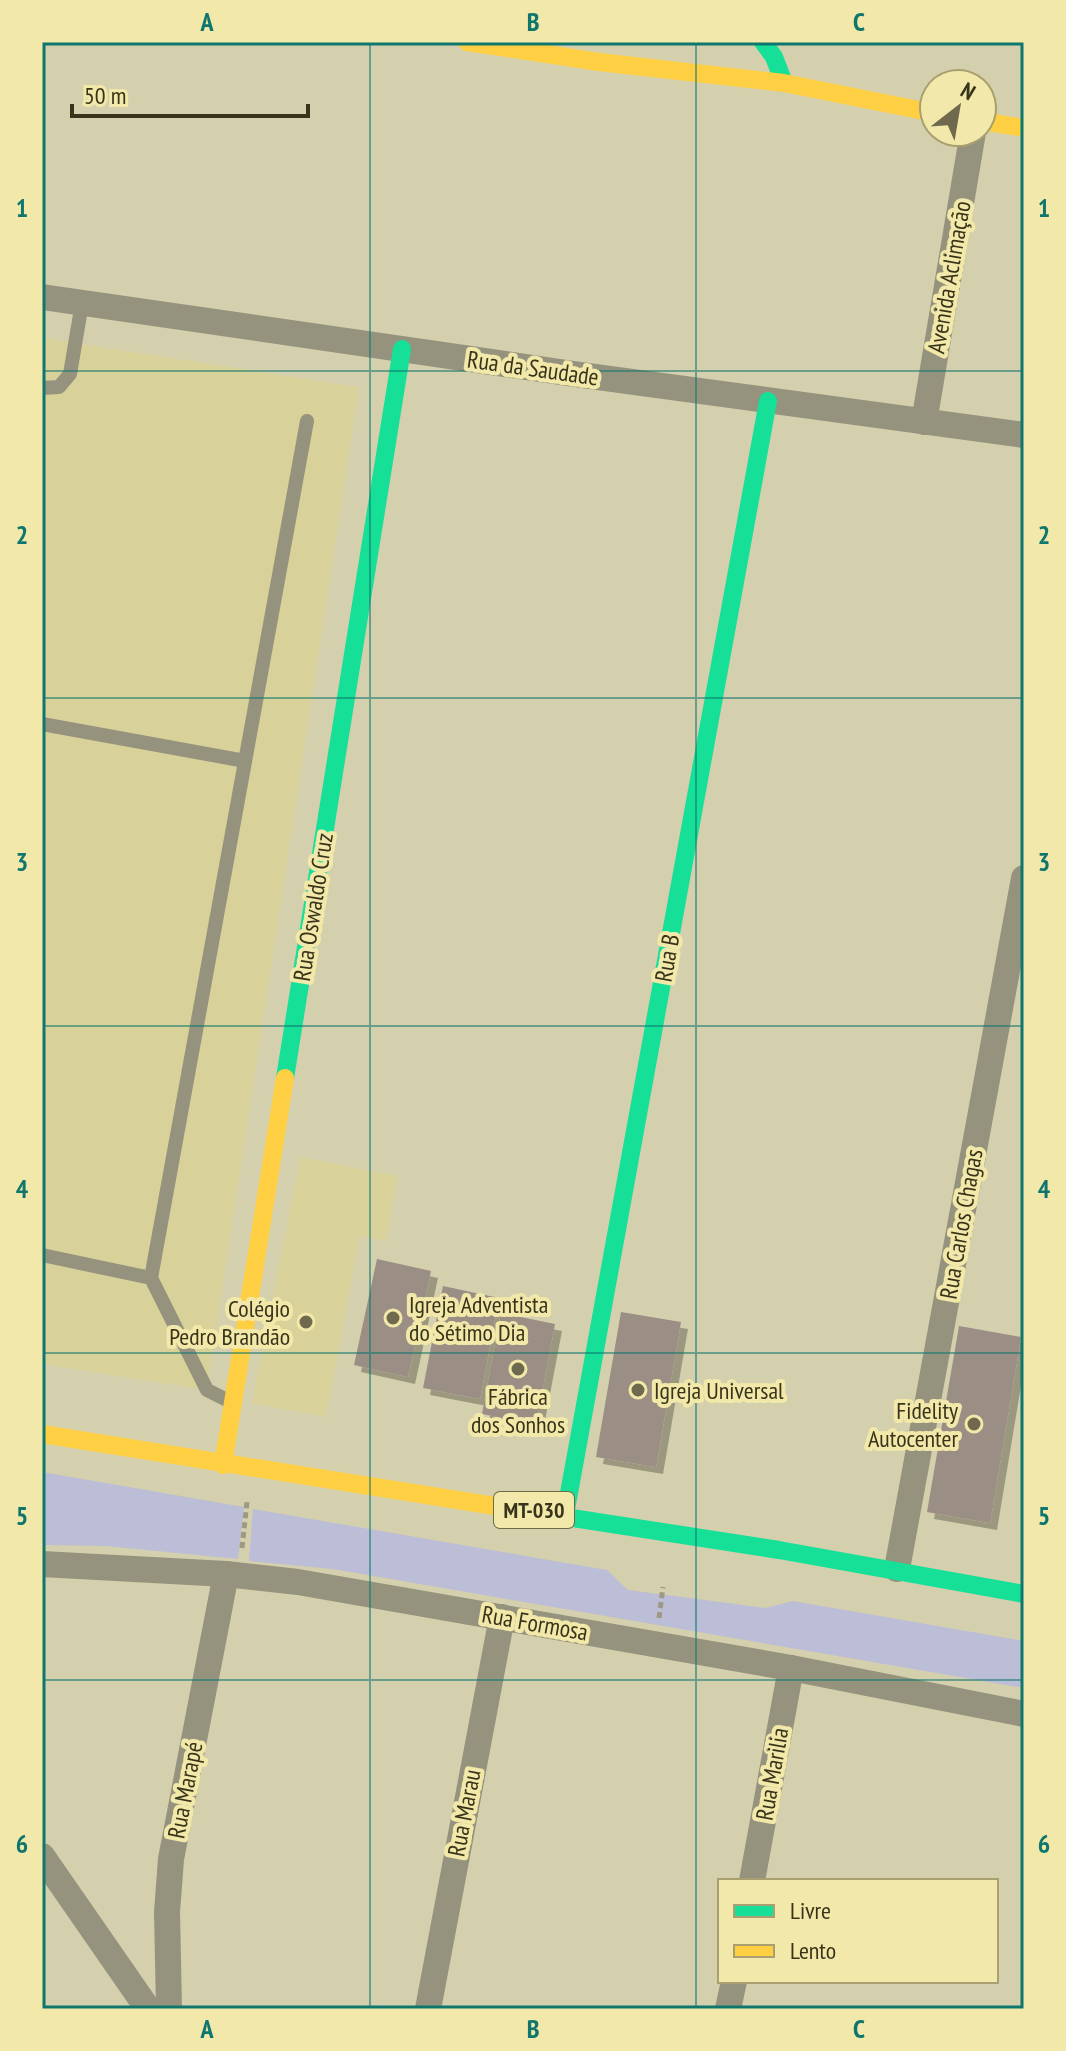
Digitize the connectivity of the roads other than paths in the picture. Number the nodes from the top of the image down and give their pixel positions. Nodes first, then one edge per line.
1 (467, 42) edge
2 (763, 42) edge
3 (784, 83) junction
4 (918, 110) edge
5 (998, 124) edge
6 (1024, 128) edge
7 (970, 148) edge
8 (42, 297) edge
9 (82, 303) junction
10 (402, 349) junction
11 (42, 388) edge
12 (768, 401) junction
13 (307, 421) dead end
14 (924, 422) junction
15 (1024, 435) edge
16 (42, 724) edge
17 (245, 761) junction
18 (1024, 878) edge
19 (42, 1255) edge
20 (151, 1278) junction
21 (233, 1404) junction
22 (42, 1434) edge
23 (223, 1465) junction
24 (565, 1515) junction
25 (42, 1564) edge
26 (234, 1569) junction
27 (897, 1569) junction
28 (1024, 1594) edge
29 (502, 1617) junction
30 (791, 1668) junction
31 (1024, 1714) edge
32 (42, 1856) edge
33 (752, 1879) edge
34 (734, 1983) edge
35 (148, 2009) edge
36 (169, 2009) edge
37 (428, 2009) edge
38 (728, 2009) edge

1 - 3 street
2 - 3 street
3 - 4 street
5 - 6 street
7 - 14 street, Avenida Aclimação
8 - 9 street, Rua da Saudade
9 - 10 street, Rua da Saudade
9 - 11 lane
10 - 12 street, Rua da Saudade
10 - 21 street, Rua Oswaldo Cruz
12 - 14 street, Rua da Saudade
12 - 24 street, Rua B
13 - 17 lane
14 - 15 street, Rua da Saudade
16 - 17 lane
17 - 20 lane
18 - 27 street, Rua Carlos Chagas
19 - 20 lane
20 - 21 lane
21 - 23 street, Rua Oswaldo Cruz
22 - 23 street, MT-030
23 - 24 street, MT-030
24 - 27 street, MT-030
25 - 26 street, Rua Formosa
26 - 29 street, Rua Formosa
26 - 36 street, Rua Marapé
27 - 28 street, MT-030
29 - 30 street, Rua Formosa
29 - 37 street, Rua Marau
30 - 31 street, Rua Formosa
30 - 33 street, Rua Marilia
32 - 35 street
34 - 38 street

